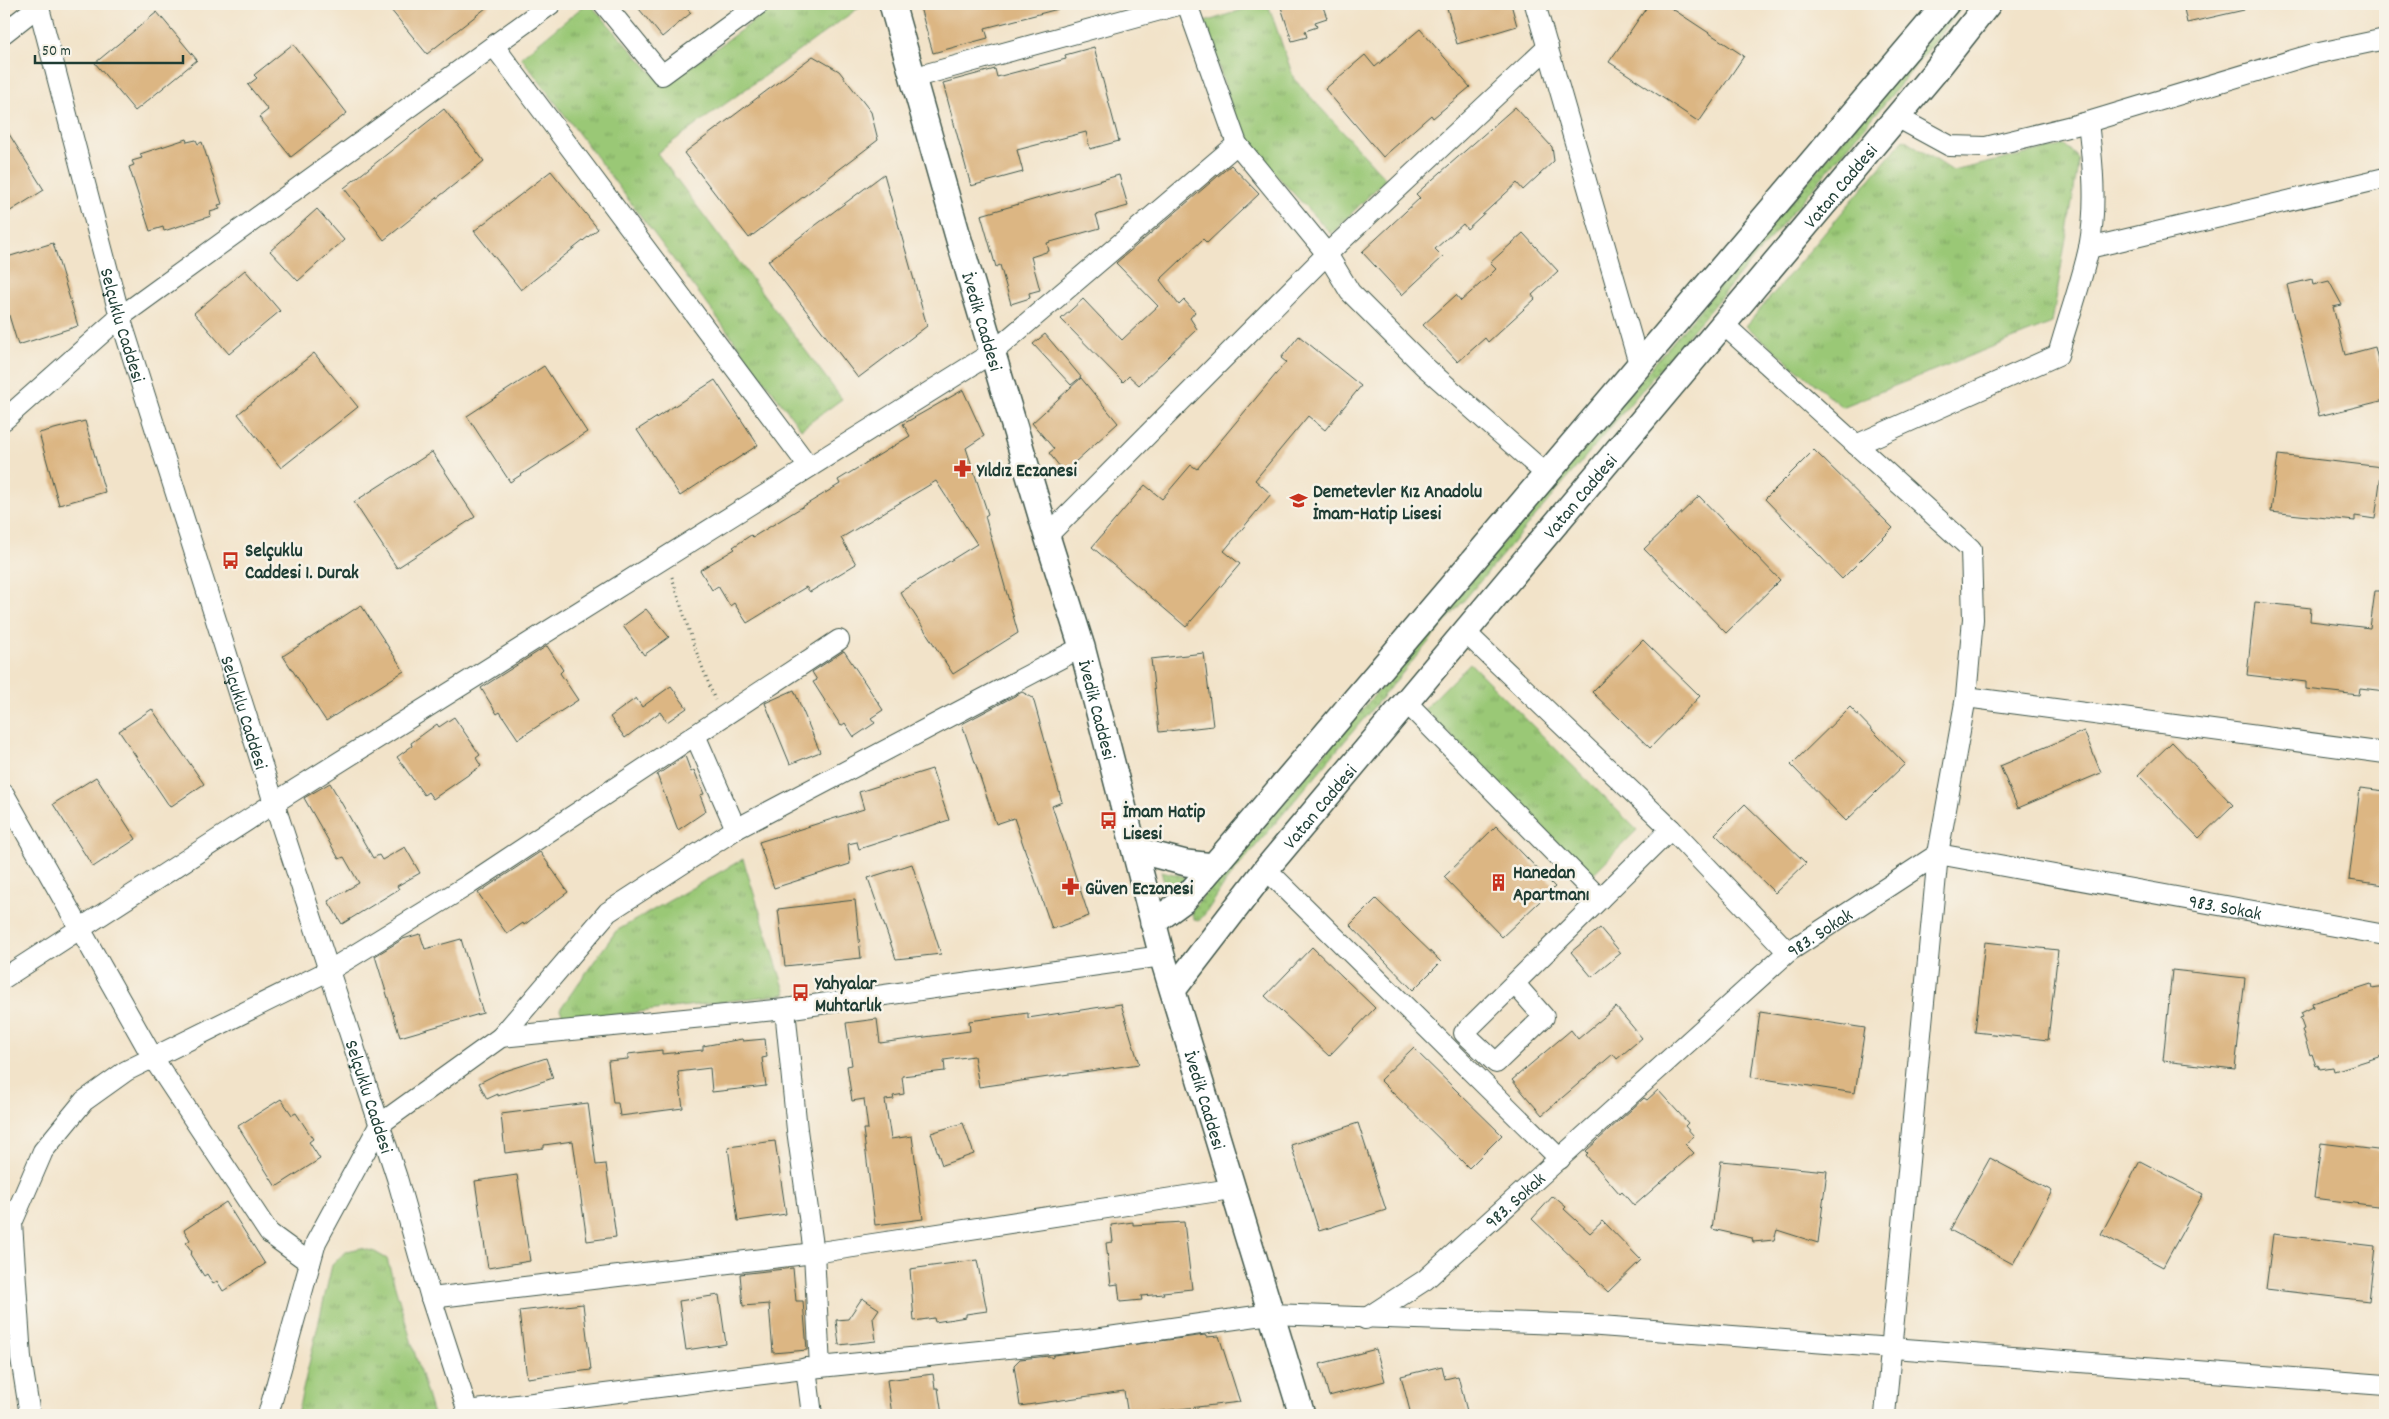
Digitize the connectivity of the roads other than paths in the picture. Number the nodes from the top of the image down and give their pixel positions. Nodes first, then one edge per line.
1 (39, 4) edge
2 (551, 4) edge
3 (604, 4) edge
4 (759, 4) edge
5 (892, 4) edge
6 (1182, 4) edge
7 (1187, 4) edge
8 (1535, 4) edge
9 (1946, 4) edge
10 (1988, 4) edge
11 (4, 33) edge
12 (2385, 39) edge
13 (494, 46) junction
14 (1548, 47) junction
15 (912, 78) junction
16 (1895, 116) junction
17 (2088, 122) junction
18 (1237, 144) junction
19 (2385, 178) edge
20 (2089, 248) junction
21 (1327, 254) junction
22 (120, 316) junction
23 (1722, 323) junction
24 (993, 352) junction
25 (1639, 364) junction
26 (4, 420) edge
27 (1856, 445) junction
28 (809, 467) junction
29 (1546, 474) junction
30 (1047, 536) junction
31 (1464, 631) junction
32 (839, 640) dead end
33 (1082, 647) junction
34 (1966, 697) junction
35 (1405, 701) junction
36 (695, 735) junction
37 (2385, 752) edge
38 (4, 794) edge
39 (274, 803) junction
40 (736, 829) junction
41 (1671, 829) junction
42 (1136, 850) junction
43 (1938, 854) junction
44 (1213, 866) junction
45 (1266, 869) junction
46 (1600, 899) junction
47 (1153, 923) junction
48 (80, 929) junction
49 (2385, 935) edge
50 (1788, 952) junction
51 (1162, 956) junction
52 (330, 970) junction
53 (4, 978) edge
54 (1515, 984) dead end
55 (1172, 990) junction
56 (785, 1009) junction
57 (501, 1036) junction
58 (153, 1058) junction
59 (380, 1124) junction
60 (1560, 1159) junction
61 (1231, 1188) junction
62 (8, 1220) edge
63 (814, 1253) junction
64 (310, 1263) junction
65 (431, 1298) junction
66 (1270, 1314) junction
67 (1365, 1319) junction
68 (1891, 1348) junction
69 (813, 1368) junction
70 (2385, 1385) edge
71 (469, 1413) edge
72 (30, 1415) edge
73 (268, 1415) edge
74 (812, 1415) edge
75 (1302, 1415) edge
76 (1885, 1415) edge

1 - 11 street
1 - 22 street, Selçuklu Caddesi
2 - 13 street
3 - 4 street
5 - 15 main road, İvedik Caddesi
6 - 15 street
7 - 18 street
8 - 14 street
9 - 25 main road, Vatan Caddesi
10 - 16 main road, Vatan Caddesi
12 - 17 street
13 - 22 street
13 - 28 street
14 - 21 street
14 - 25 street
15 - 24 main road, İvedik Caddesi
16 - 17 street
16 - 23 main road, Vatan Caddesi
17 - 20 street
18 - 21 street
18 - 24 street
19 - 20 street
20 - 27 street
21 - 29 street
21 - 30 street
22 - 26 street
22 - 39 street, Selçuklu Caddesi
23 - 27 street
23 - 31 main road, Vatan Caddesi
24 - 28 street
24 - 30 main road, İvedik Caddesi
25 - 29 main road, Vatan Caddesi
27 - 34 street
28 - 39 street
29 - 44 main road, Vatan Caddesi
30 - 33 main road, İvedik Caddesi
31 - 35 main road, Vatan Caddesi
31 - 41 street
32 - 36 street
33 - 40 street
33 - 42 main road, İvedik Caddesi
34 - 37 street
34 - 43 street
35 - 45 main road, Vatan Caddesi
35 - 46 street
36 - 40 street
36 - 52 street
38 - 48 street
39 - 48 street
39 - 52 street, Selçuklu Caddesi
40 - 57 street
41 - 46 street
41 - 50 street
42 - 44 main road
42 - 47 main road, İvedik Caddesi
43 - 49 street, 983. Sokak
43 - 50 street, 983. Sokak
43 - 68 street
44 - 47 main road, Vatan Caddesi
45 - 55 main road, Vatan Caddesi
45 - 60 street
46 - 54 street
47 - 51 main road, İvedik Caddesi
48 - 53 street
48 - 58 street
50 - 60 street, 983. Sokak
51 - 55 main road, İvedik Caddesi
51 - 56 street
52 - 58 street
52 - 59 street, Selçuklu Caddesi
55 - 61 main road, İvedik Caddesi
56 - 57 street
56 - 63 street
57 - 59 street
58 - 62 street
58 - 64 street
59 - 64 street
59 - 65 street, Selçuklu Caddesi
60 - 67 street, 983. Sokak
61 - 63 street
61 - 66 main road, İvedik Caddesi
62 - 72 street
63 - 65 street
63 - 69 street
64 - 73 street
65 - 71 street, Selçuklu Caddesi
66 - 67 street
66 - 69 street
66 - 75 main road, İvedik Caddesi
67 - 68 street
68 - 70 street
68 - 76 street
69 - 71 street
69 - 74 street

